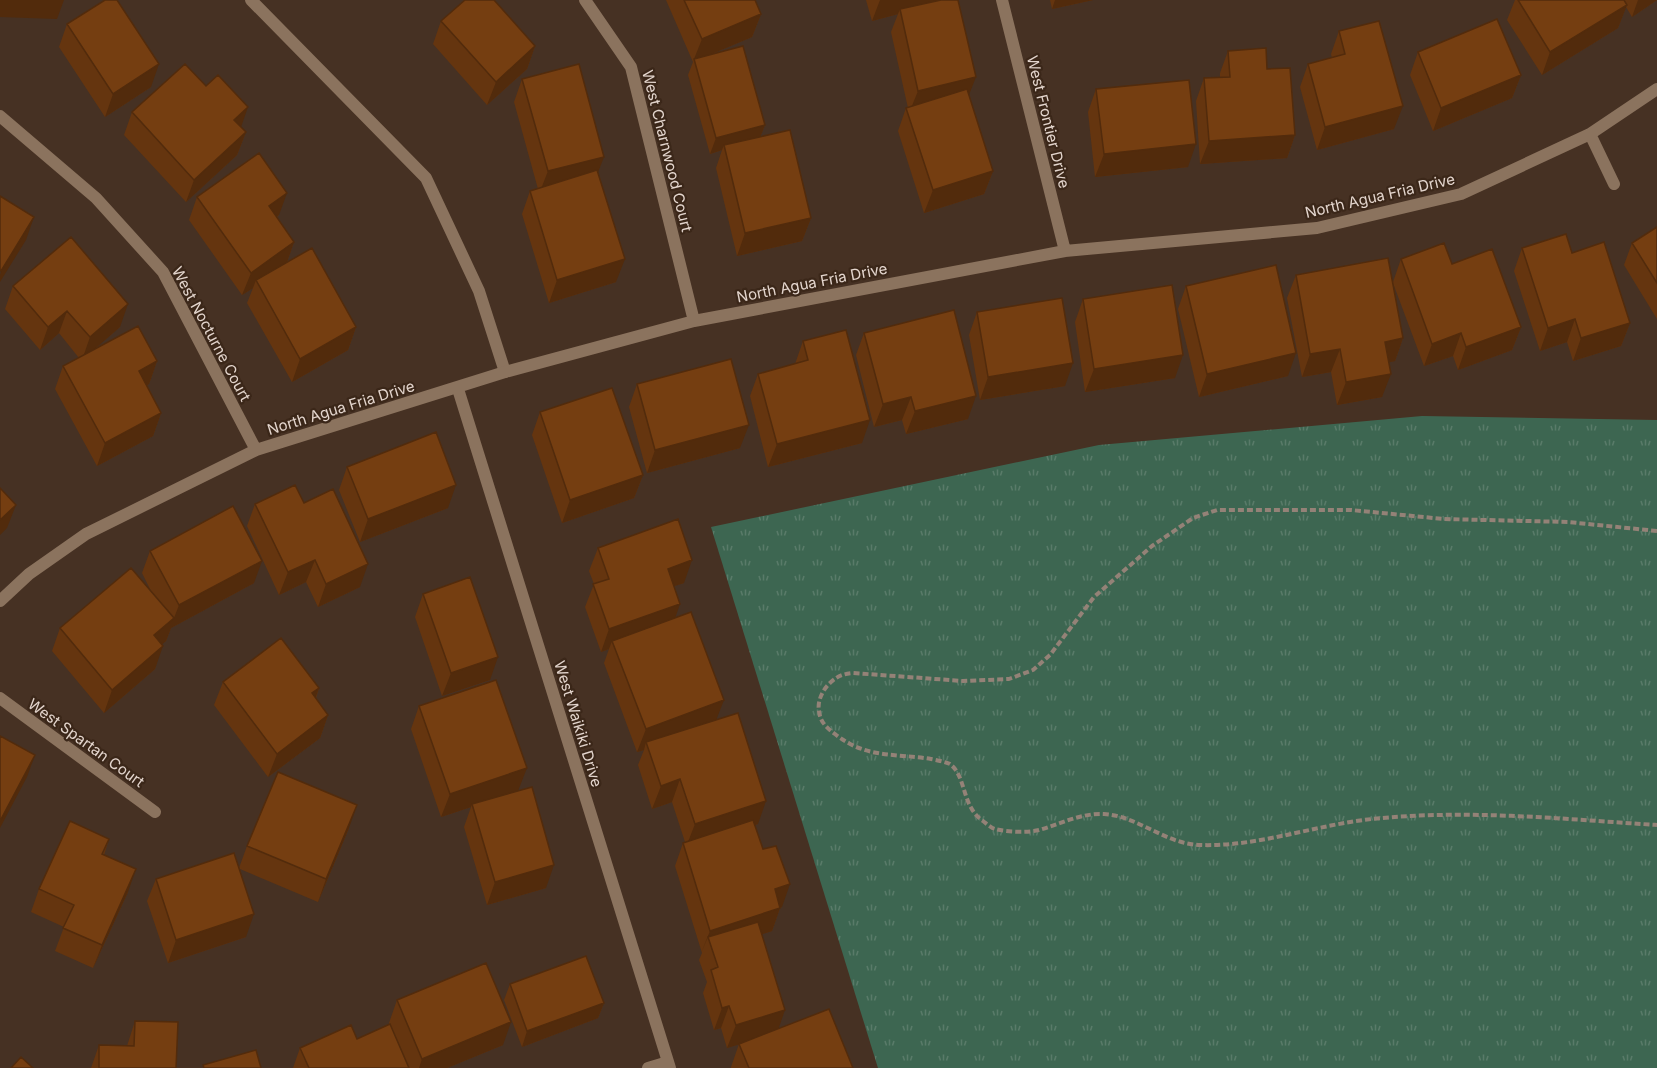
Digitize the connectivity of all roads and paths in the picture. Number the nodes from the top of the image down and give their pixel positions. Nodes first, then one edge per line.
1 (251, 0) edge
2 (585, 0) edge
3 (1002, 0) edge
4 (1657, 89) edge
5 (0, 116) edge
6 (1590, 134) junction
7 (1614, 184) dead end
8 (1065, 251) junction
9 (694, 321) junction
10 (505, 372) junction
11 (458, 388) junction
12 (256, 450) junction
13 (1657, 531) edge
14 (0, 601) edge
15 (0, 698) edge
16 (155, 812) dead end
17 (1657, 825) edge
18 (669, 1065) edge
19 (648, 1068) edge

1 - 10 street
2 - 9 street, West Charnwood Court
3 - 8 street, West Frontier Drive
4 - 6 street, North Agua Fria Drive
5 - 12 street, West Nocturne Court
6 - 7 street
6 - 8 street, North Agua Fria Drive
8 - 9 street, North Agua Fria Drive
9 - 10 street, North Agua Fria Drive
10 - 11 street, North Agua Fria Drive
11 - 12 street, North Agua Fria Drive
11 - 18 street, West Waikiki Drive
12 - 14 street, North Agua Fria Drive
13 - 17 path
15 - 16 street, West Spartan Court
18 - 19 street

